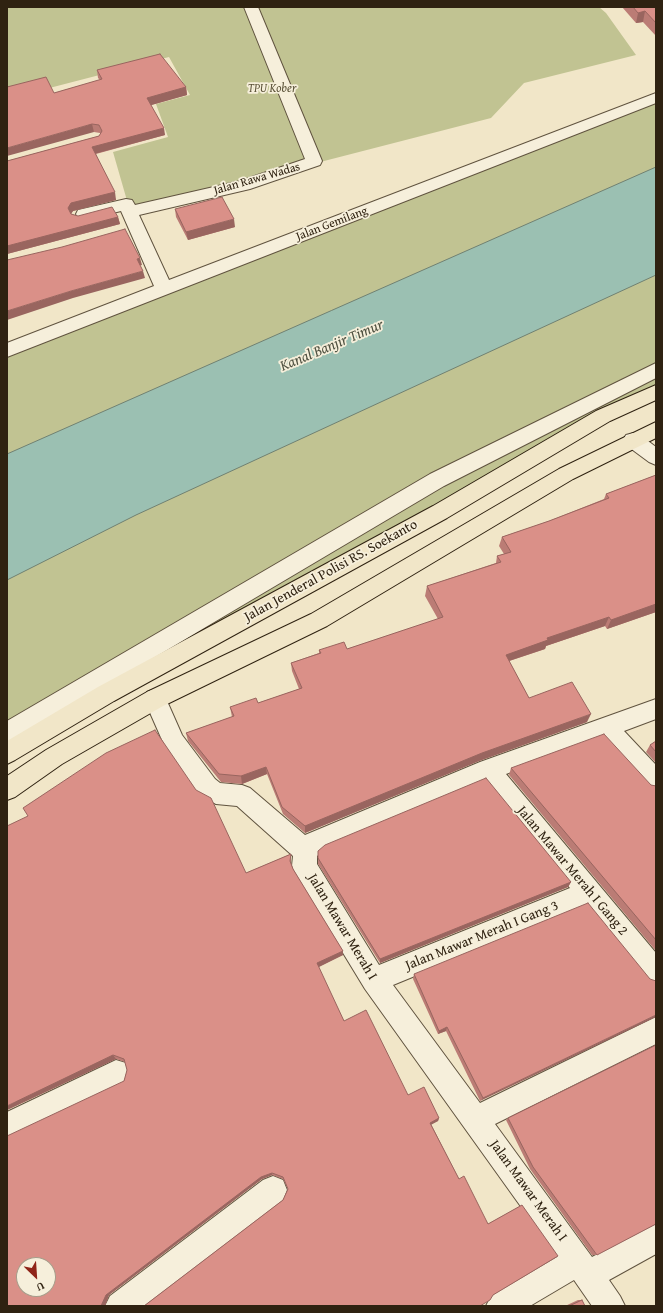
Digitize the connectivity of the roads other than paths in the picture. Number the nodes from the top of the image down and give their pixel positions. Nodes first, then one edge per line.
1 (251, 7) edge
2 (656, 98) edge
3 (79, 216) edge
4 (128, 219) junction
5 (164, 289) junction
6 (7, 350) edge
7 (656, 370) edge
8 (656, 392) edge
9 (603, 416) junction
10 (656, 429) edge
11 (633, 440) junction
12 (656, 457) edge
13 (155, 699) junction
14 (656, 709) edge
15 (605, 727) junction
16 (7, 733) edge
17 (7, 753) edge
18 (488, 770) junction
19 (656, 782) edge
20 (7, 788) edge
21 (306, 851) junction
22 (590, 892) junction
23 (656, 973) edge
24 (374, 980) junction
25 (656, 1030) edge
26 (116, 1073) dead end
27 (476, 1119) junction
28 (7, 1126) edge
29 (273, 1190) dead end
30 (656, 1238) edge
31 (584, 1268) junction
32 (120, 1306) edge
33 (501, 1306) edge
34 (610, 1306) edge

1 - 4 street, Jalan Rawa Wadas
2 - 5 street, Jalan Gemilang
3 - 4 street
4 - 5 street
5 - 6 street, Jalan Gemilang
7 - 16 street
8 - 9 main road, Jalan Jenderal Polisi RS. Soekanto
9 - 11 main road
9 - 17 main road, Jalan Jenderal Polisi RS. Soekanto
10 - 11 main road
11 - 12 street
11 - 13 main road
13 - 20 main road
13 - 21 street
14 - 15 street
15 - 18 street
15 - 19 street
18 - 21 street
18 - 22 street, Jalan Mawar Merah I Gang 2
21 - 24 street, Jalan Mawar Merah I
22 - 23 street, Jalan Mawar Merah I Gang 2
22 - 24 street, Jalan Mawar Merah I Gang 3
24 - 27 street, Jalan Mawar Merah I
25 - 27 street
26 - 28 street
27 - 31 street, Jalan Mawar Merah I
29 - 32 street
30 - 31 street
31 - 33 street
31 - 34 street, Jalan Mawar Merah I

